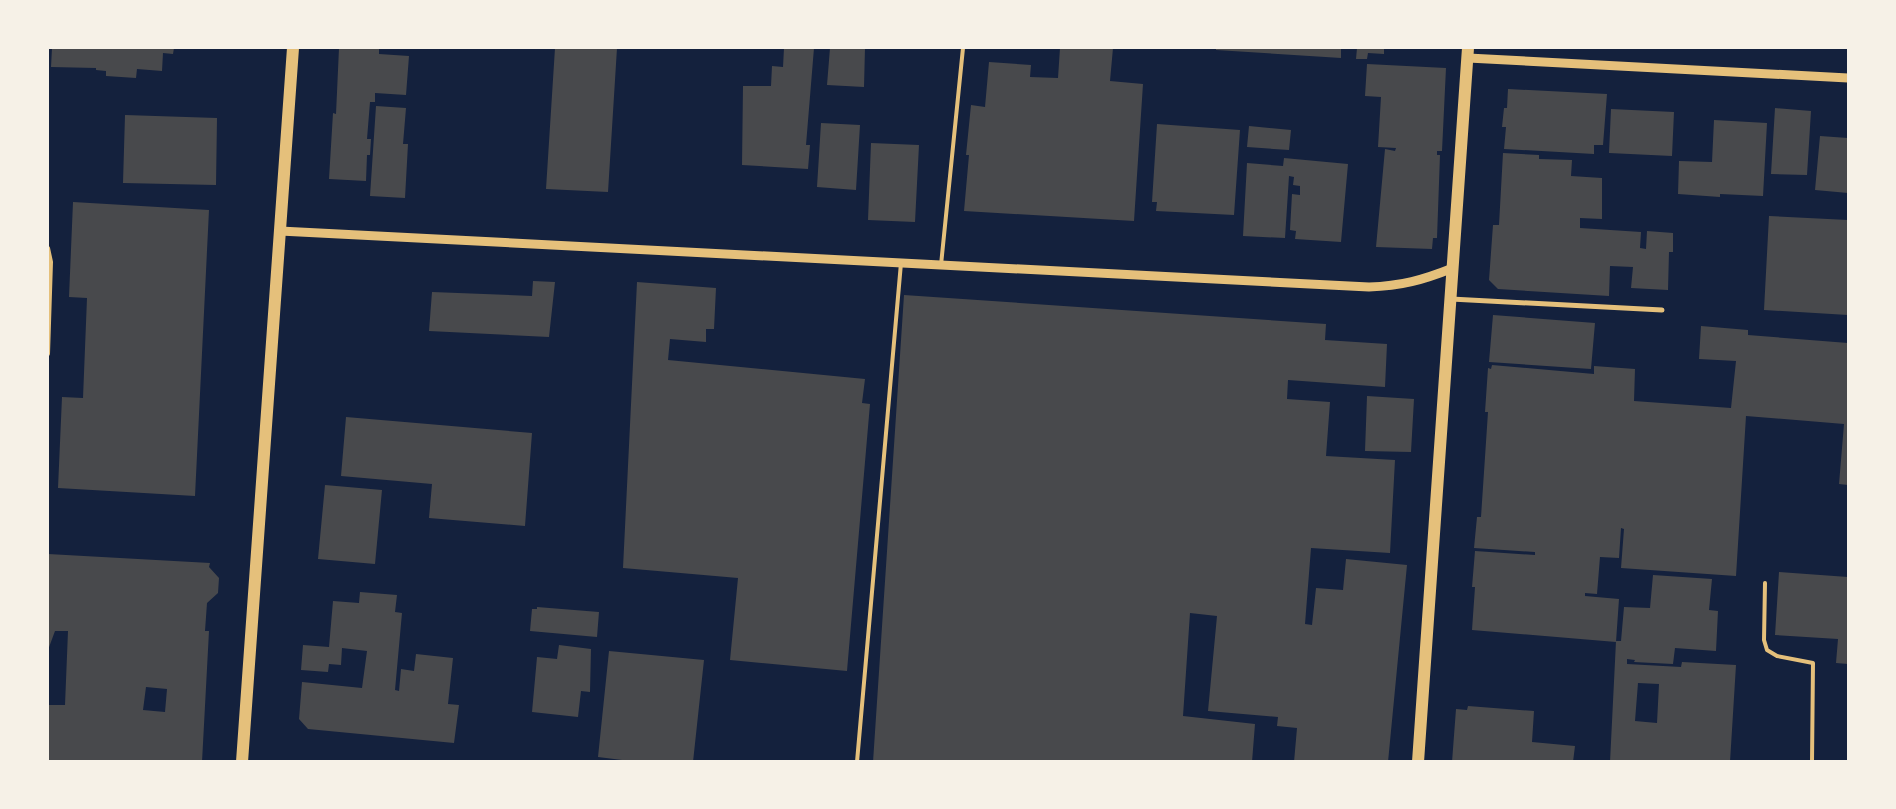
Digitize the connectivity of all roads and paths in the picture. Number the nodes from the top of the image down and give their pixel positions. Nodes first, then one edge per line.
1 (292, 48) edge
2 (963, 48) edge
3 (1468, 53) edge
4 (1848, 78) edge
5 (280, 231) junction
6 (48, 248) edge
7 (901, 263) junction
8 (941, 265) junction
9 (1453, 268) junction
10 (1451, 299) junction
11 (1662, 310) dead end
12 (48, 354) edge
13 (1765, 583) dead end
14 (242, 762) edge
15 (857, 762) edge
16 (1418, 762) edge
17 (1812, 762) edge

1 - 5 main road
2 - 8 lane
3 - 4 street
3 - 9 main road
5 - 7 street
5 - 14 main road
6 - 12 lane
7 - 8 street
7 - 15 lane
8 - 9 street
9 - 10 main road
10 - 11 street
10 - 16 main road
13 - 17 lane

